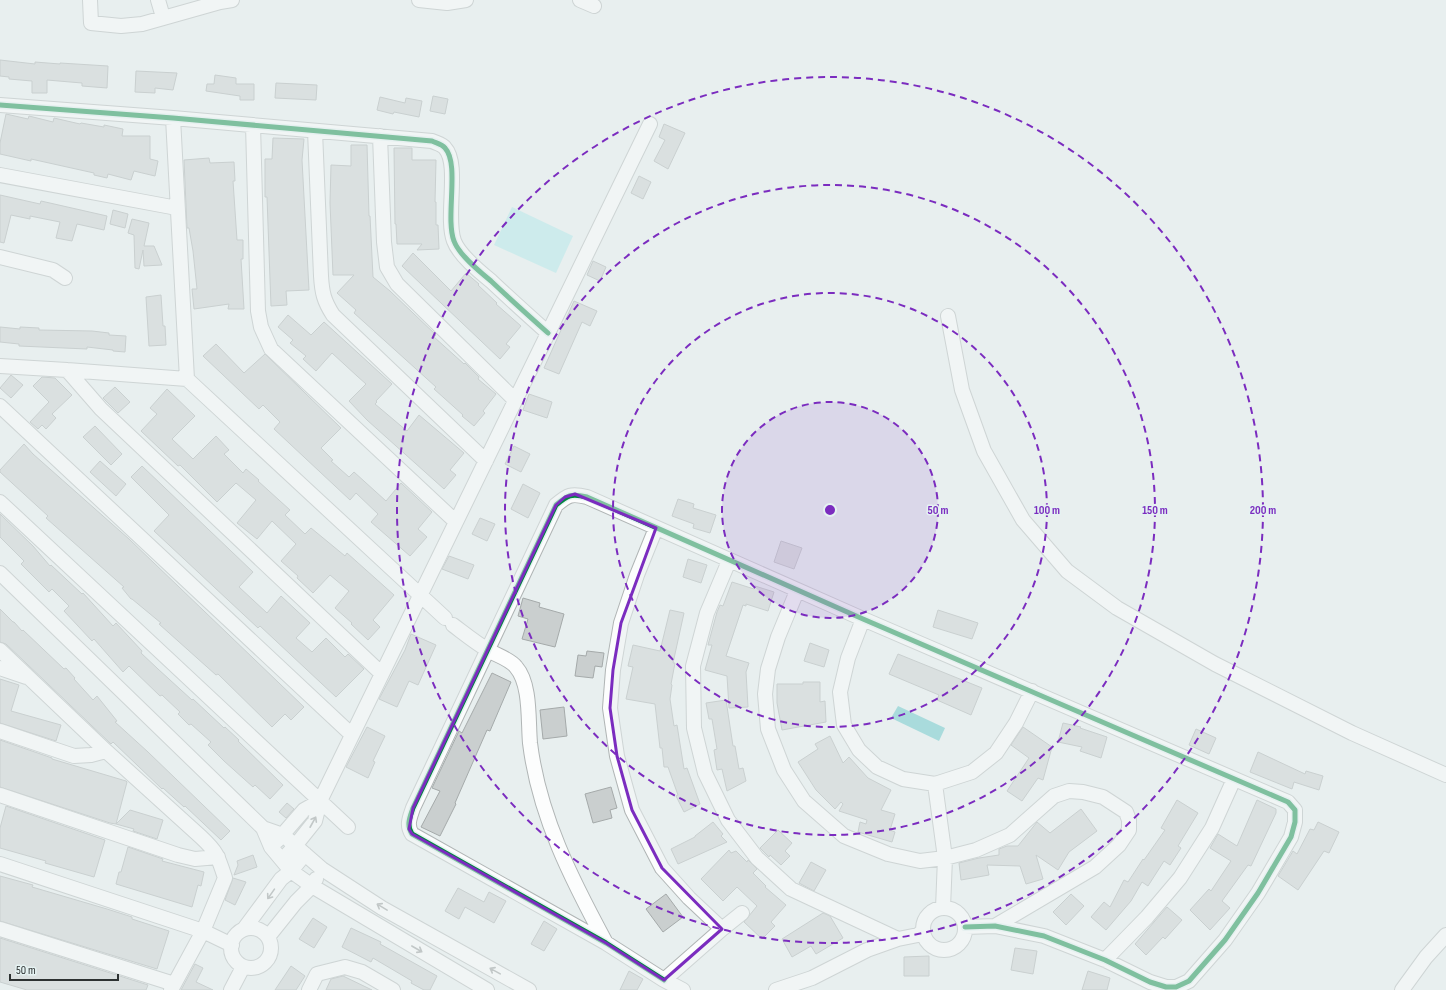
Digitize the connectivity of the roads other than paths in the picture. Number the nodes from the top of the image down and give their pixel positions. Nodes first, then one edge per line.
1 (90, 0) edge
2 (158, 0) edge
3 (419, 0) edge
4 (466, 0) edge
5 (580, 0) edge
6 (592, 0) edge
7 (224, 1) edge
8 (163, 17) junction
9 (0, 105) edge
10 (173, 118) junction
11 (650, 124) dead end
12 (252, 125) junction
13 (315, 131) junction
14 (380, 136) junction
15 (0, 175) edge
16 (177, 208) junction
17 (0, 257) edge
18 (65, 278) dead end
19 (948, 316) dead end
20 (548, 333) junction
21 (0, 366) edge
22 (67, 370) junction
23 (187, 379) junction
24 (515, 400) junction
25 (0, 406) edge
26 (486, 461) junction
27 (0, 502) edge
28 (456, 522) junction
29 (656, 528) junction
30 (729, 561) junction
31 (0, 574) edge
32 (797, 590) junction
33 (420, 596) junction
34 (863, 619) junction
35 (0, 650) edge
36 (487, 650) junction
37 (0, 668) edge
38 (382, 674) junction
39 (29, 678) junction
40 (1032, 692) junction
41 (0, 731) edge
42 (352, 736) junction
43 (106, 751) junction
44 (1446, 775) edge
45 (1234, 779) junction
46 (935, 784) junction
47 (0, 795) edge
48 (320, 801) junction
49 (348, 827) dead end
50 (263, 828) junction
51 (283, 835) junction
52 (271, 847) junction
53 (300, 850) junction
54 (218, 857) junction
55 (945, 858) junction
56 (282, 860) junction
57 (0, 864) edge
58 (322, 869) junction
59 (291, 871) junction
60 (312, 886) junction
61 (943, 908) junction
62 (742, 913) dead end
63 (995, 926) junction
64 (965, 927) junction
65 (0, 929) edge
66 (244, 929) junction
67 (722, 929) junction
68 (203, 931) junction
69 (923, 931) junction
70 (1446, 935) edge
71 (268, 936) junction
72 (898, 939) junction
73 (606, 943) junction
74 (232, 945) junction
75 (1105, 960) junction
76 (243, 967) junction
77 (664, 980) junction
78 (173, 987) edge
79 (231, 990) edge
80 (309, 990) edge
81 (393, 990) edge
82 (487, 990) edge
83 (529, 990) edge
84 (683, 990) edge
85 (776, 990) edge
86 (1402, 990) edge

1 - 8 street
2 - 8 street
3 - 4 street
5 - 6 street
7 - 8 street
9 - 10 street
10 - 12 street
10 - 16 street
11 - 20 street
12 - 13 street
12 - 28 street
13 - 14 street
13 - 26 street
14 - 20 street
14 - 24 street
15 - 16 street
16 - 23 street
17 - 18 street
19 - 44 street
20 - 24 street
21 - 22 street
22 - 23 street
22 - 38 street
23 - 33 street
24 - 26 street
25 - 42 street
26 - 28 street
27 - 48 street
28 - 33 street
29 - 30 street
29 - 36 street
29 - 67 street
30 - 32 street
30 - 72 street
31 - 50 street
32 - 34 street
32 - 55 street
33 - 36 street
33 - 38 street
34 - 40 street
34 - 46 street
35 - 39 street
36 - 73 street
36 - 73 street
37 - 39 street
38 - 42 street
39 - 43 street
40 - 45 street
40 - 46 street
41 - 43 street
42 - 48 street
43 - 54 street
45 - 75 street
45 - 75 street
46 - 55 street
47 - 54 street
48 - 49 street
48 - 51 street
53 -> 48 street
50 - 51 street
50 - 52 street
51 - 52 street
51 - 53 street
52 - 56 street
53 - 56 street
53 - 58 street
53 - 59 street
54 - 68 street
55 - 61 street
55 - 63 street
56 - 59 street
57 - 68 street
58 - 60 street
83 -> 58 street
59 - 60 street
59 -> 66 street
60 - 71 street
60 -> 82 street
61 - 64 street
61 - 69 street
62 - 67 street
63 - 64 street
63 - 75 street
64 - 69 street
65 - 78 street
66 - 71 street
66 - 74 street
67 - 77 street
68 - 74 street
68 - 78 street
69 - 72 street
70 - 86 street
71 - 76 street
72 - 85 street
73 - 77 street
74 - 76 street
76 - 79 street
77 - 84 street
80 - 81 street

